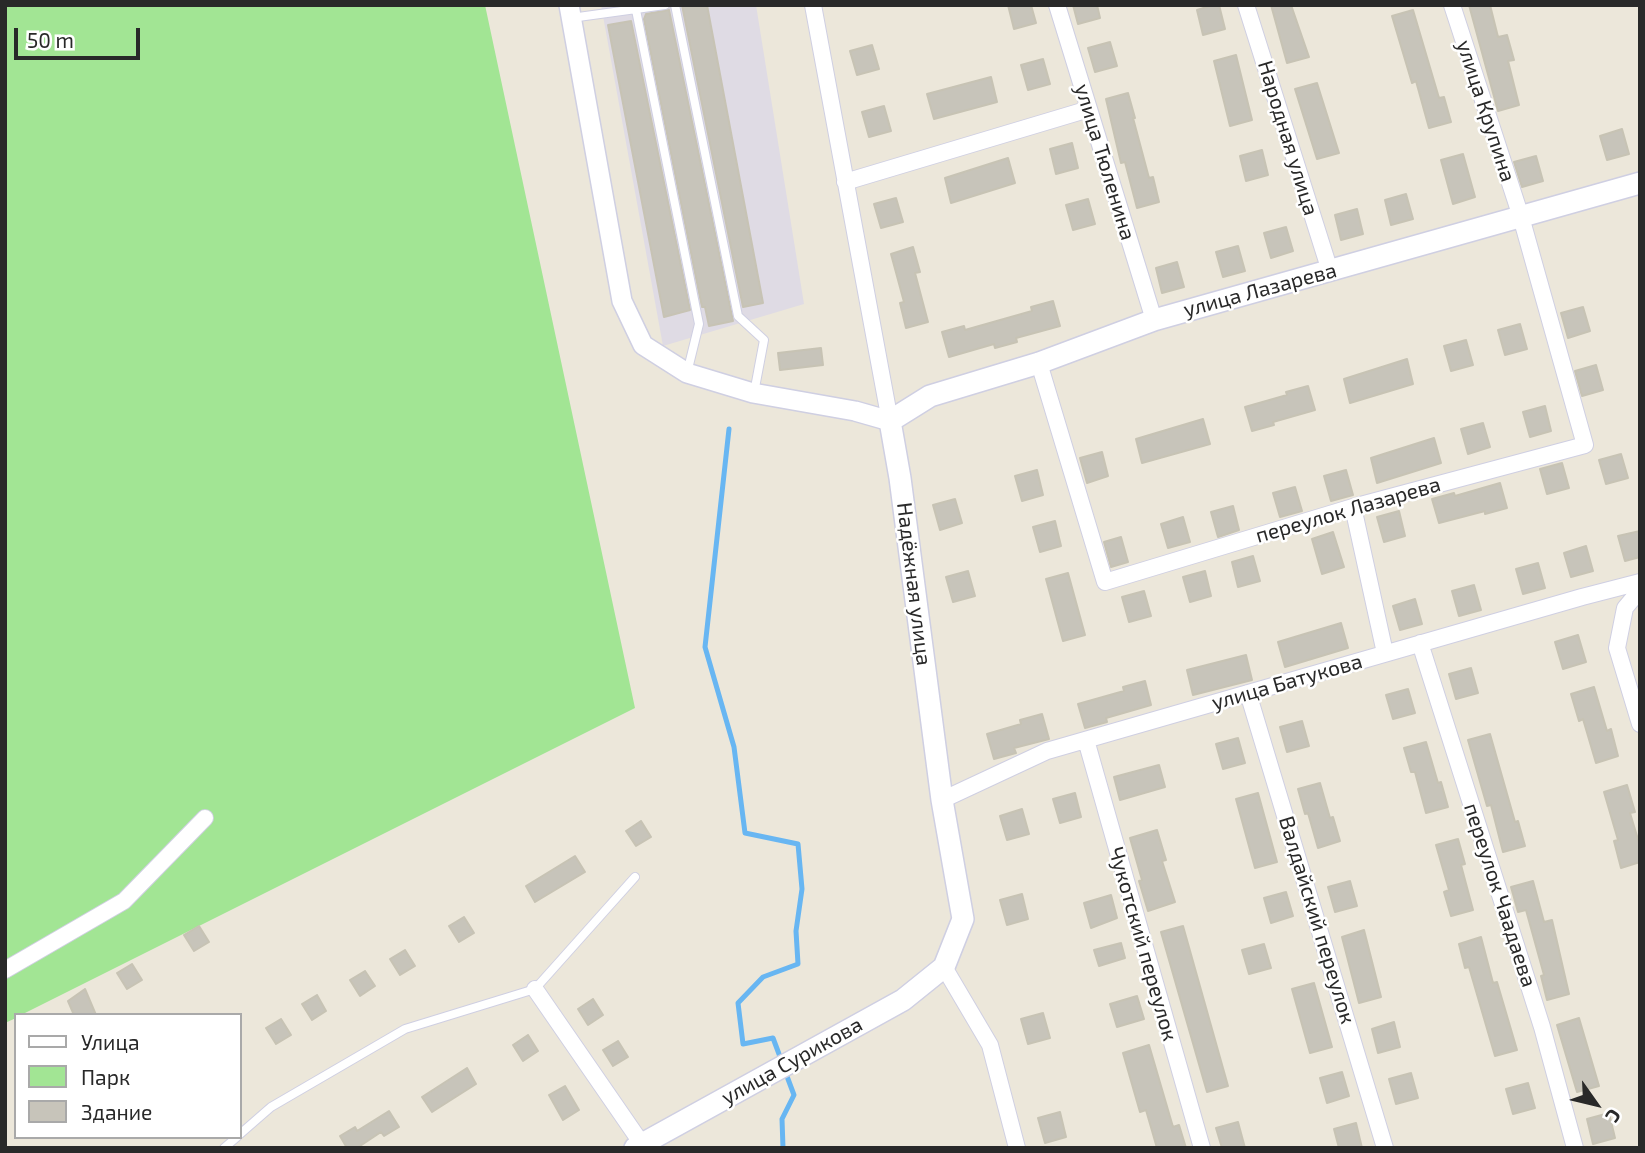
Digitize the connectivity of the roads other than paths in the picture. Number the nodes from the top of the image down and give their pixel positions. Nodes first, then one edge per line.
1 (665, 5) edge
2 (675, 5) edge
3 (813, 5) edge
4 (1057, 5) edge
5 (1246, 5) edge
6 (1452, 5) edge
7 (635, 7) edge
8 (570, 12) edge
9 (1088, 108) junction
10 (845, 181) junction
11 (1640, 183) edge
12 (1521, 217) junction
13 (1329, 271) junction
14 (1154, 320) junction
15 (1039, 363) junction
16 (687, 373) junction
17 (754, 393) junction
18 (890, 421) junction
19 (1353, 507) junction
20 (1640, 583) edge
21 (1640, 590) edge
22 (1420, 643) junction
23 (1385, 653) junction
24 (1248, 693) junction
25 (1640, 724) edge
26 (1086, 740) junction
27 (942, 800) junction
28 (205, 818) dead end
29 (635, 877) dead end
30 (944, 967) junction
31 (5, 970) edge
32 (535, 989) junction
33 (242, 1132) edge
34 (639, 1146) edge
35 (1017, 1148) edge
36 (1202, 1148) edge
37 (1385, 1148) edge
38 (1575, 1148) edge

1 - 7 lane
2 - 17 lane
3 - 10 street, Надёжная улица
4 - 9 street, улица Тюленина
5 - 13 street, Народная улица
6 - 12 street, улица Крупина
7 - 8 lane
7 - 16 lane
8 - 16 street
9 - 10 street
9 - 14 street, улица Тюленина
10 - 18 street, Надёжная улица
11 - 12 main road, улица Лазарева
12 - 13 main road, улица Лазарева
12 - 19 street, переулок Лазарева
13 - 14 main road, улица Лазарева
14 - 15 main road, улица Лазарева
15 - 18 main road, улица Лазарева
15 - 19 street, переулок Лазарева
16 - 17 street
17 - 18 street
18 - 27 main road, Надёжная улица
19 - 23 street
20 - 22 street, улица Батукова
21 - 25 street
22 - 23 street, улица Батукова
22 - 38 street, переулок Чаадаева
23 - 24 street, улица Батукова
24 - 26 street, улица Батукова
24 - 37 street, Валдайский переулок
26 - 27 street, улица Батукова
26 - 36 street, Чукотский переулок
27 - 30 main road, Надёжная улица
28 - 31 street
29 - 32 lane
30 - 34 main road, улица Сурикова
30 - 35 street
32 - 33 lane
32 - 34 street

